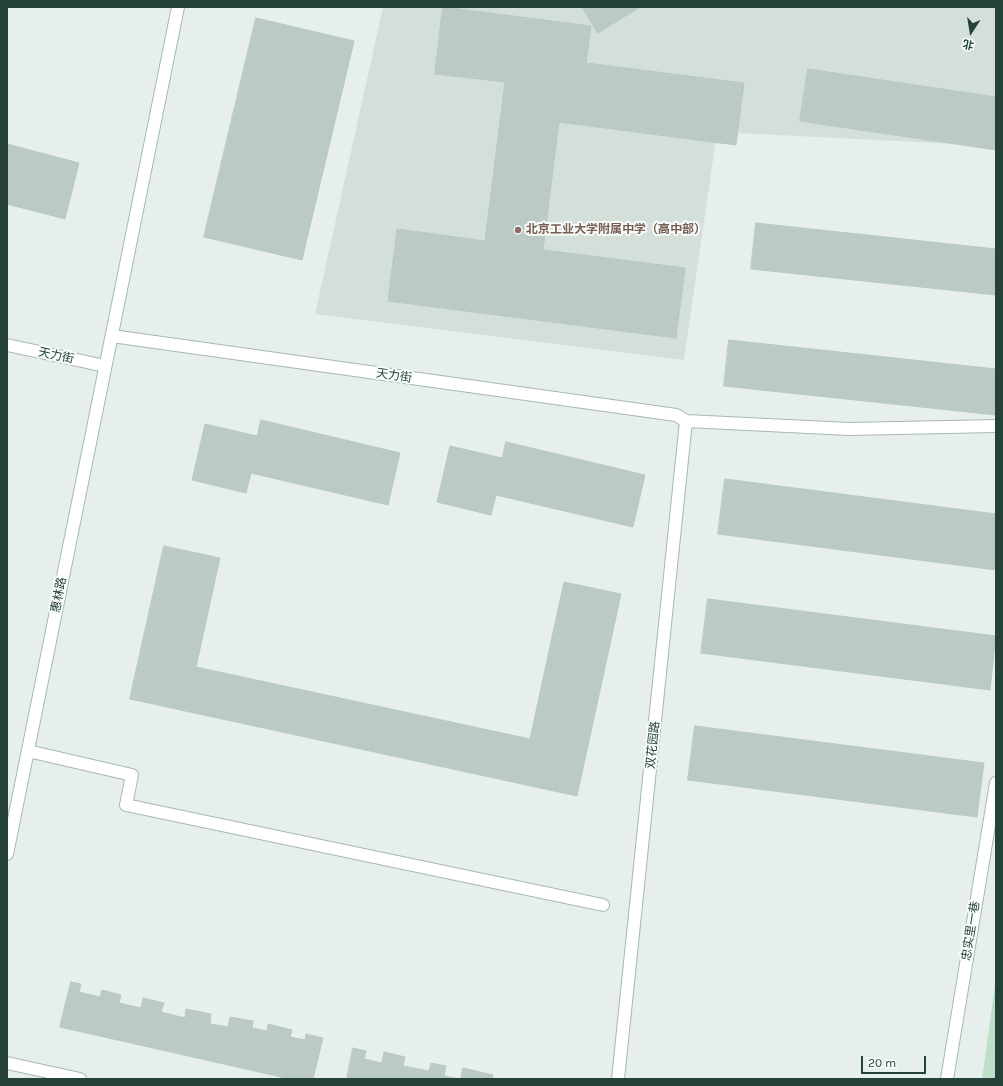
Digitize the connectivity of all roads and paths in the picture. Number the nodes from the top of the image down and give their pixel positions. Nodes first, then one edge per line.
1 (178, 7) edge
2 (112, 336) junction
3 (7, 345) edge
4 (105, 366) junction
5 (681, 418) junction
6 (996, 426) edge
7 (28, 751) junction
8 (996, 783) edge
9 (7, 854) edge
10 (603, 905) dead end
11 (7, 1063) edge
12 (80, 1079) edge
13 (618, 1079) edge
14 (947, 1079) edge

1 - 2 street, 惠林路
2 - 4 street, 惠林路
2 - 5 street, 天力街
3 - 4 street, 天力街
4 - 7 street, 惠林路
5 - 6 street, 天力街
5 - 13 street, 双花园路
7 - 9 street, 惠林路
7 - 10 street
8 - 14 street, 忠实里一巷
11 - 12 street

